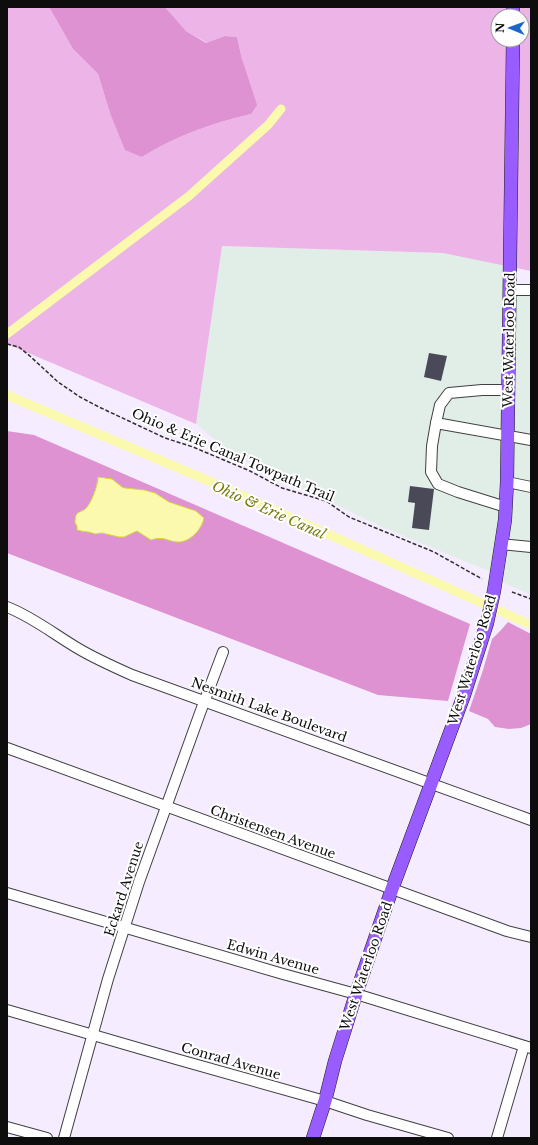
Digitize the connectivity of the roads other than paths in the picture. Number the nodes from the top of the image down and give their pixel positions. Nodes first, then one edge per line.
1 (513, 48) edge
2 (510, 290) junction
3 (531, 290) edge
4 (509, 390) junction
5 (436, 423) junction
6 (508, 436) junction
7 (531, 440) edge
8 (507, 482) junction
9 (531, 487) edge
10 (506, 507) junction
11 (501, 544) junction
12 (531, 547) edge
13 (7, 607) edge
14 (223, 652) dead end
15 (204, 701) junction
16 (7, 748) edge
17 (431, 783) junction
18 (167, 806) junction
19 (531, 820) edge
20 (392, 889) junction
21 (7, 893) edge
22 (125, 927) junction
23 (531, 937) edge
24 (356, 994) junction
25 (7, 1010) edge
26 (93, 1036) junction
27 (528, 1047) edge
28 (325, 1101) junction
29 (7, 1127) edge
30 (47, 1138) edge
31 (64, 1138) edge
32 (313, 1138) edge
33 (448, 1138) edge
34 (497, 1138) edge

1 - 2 main road, West Waterloo Road
2 - 3 street
2 - 4 main road, West Waterloo Road
4 - 5 street
4 - 6 main road, West Waterloo Road
5 - 6 street
5 - 10 street
6 - 7 street
6 - 8 main road, West Waterloo Road
8 - 9 street
8 - 10 main road, West Waterloo Road
10 - 11 main road, West Waterloo Road
11 - 12 street
11 - 17 main road, West Waterloo Road
13 - 15 street, Nesmith Lake Boulevard
14 - 15 street, Eckard Avenue
15 - 17 street, Nesmith Lake Boulevard
15 - 18 street, Eckard Avenue
16 - 18 street, Christensen Avenue
17 - 19 street, Nesmith Lake Boulevard
17 - 20 main road, West Waterloo Road
18 - 20 street, Christensen Avenue
18 - 22 street, Eckard Avenue
20 - 23 street, Christensen Avenue
20 - 24 main road, West Waterloo Road
21 - 22 street, Edwin Avenue
22 - 24 street, Edwin Avenue
22 - 26 street, Eckard Avenue
24 - 27 street, Edwin Avenue
24 - 28 main road, West Waterloo Road
25 - 26 street, Conrad Avenue
26 - 28 street, Conrad Avenue
26 - 31 street, Eckard Avenue
27 - 34 street
28 - 32 main road, West Waterloo Road
28 - 33 street, Conrad Avenue
29 - 30 street

